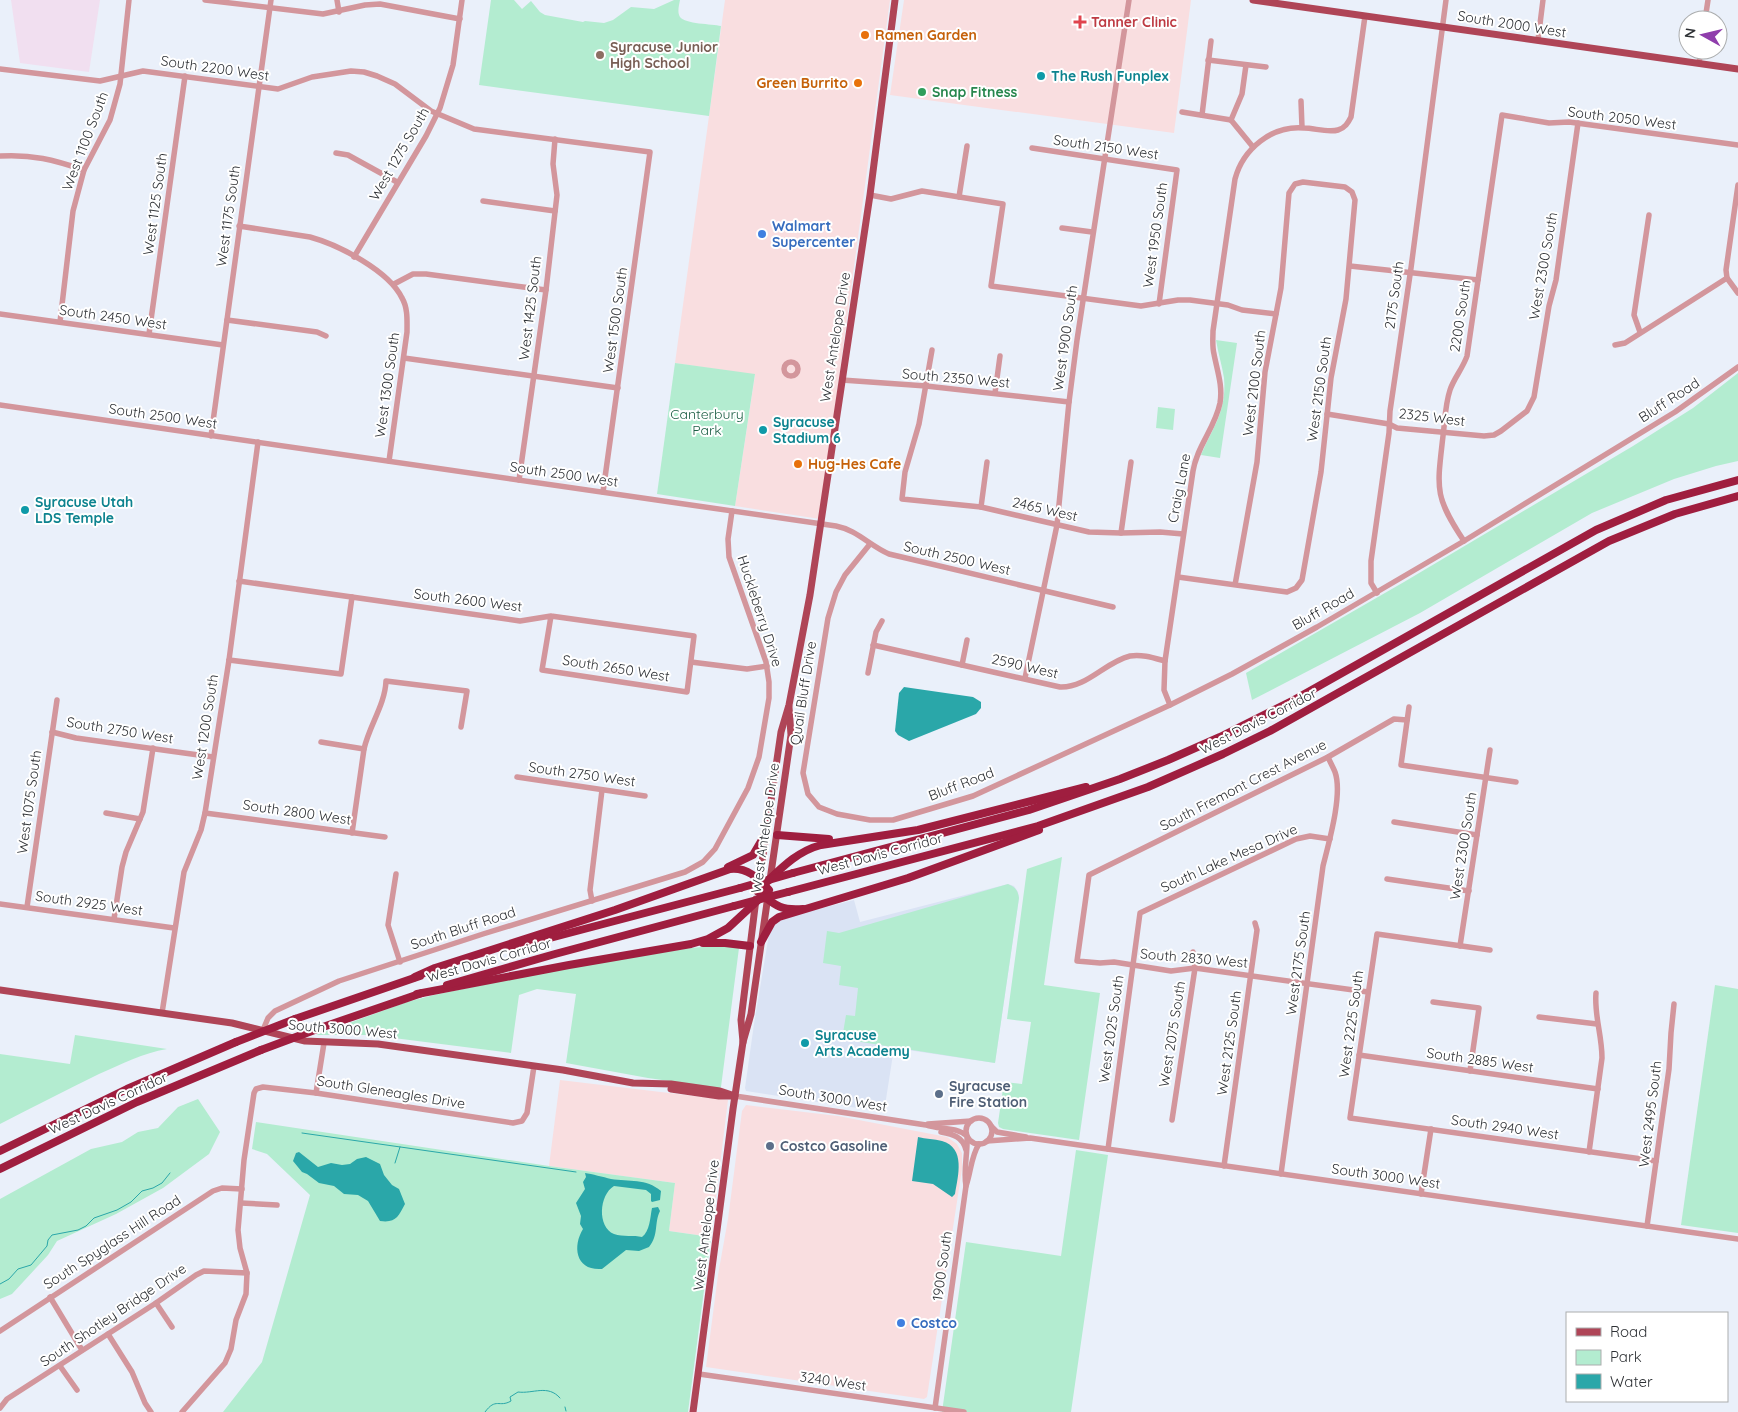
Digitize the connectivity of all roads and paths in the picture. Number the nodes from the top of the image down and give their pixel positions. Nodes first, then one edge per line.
1 (130, 0) edge
2 (205, 0) edge
3 (271, 0) edge
4 (337, 0) edge
5 (462, 0) edge
6 (895, 0) edge
7 (1129, 0) edge
8 (1253, 0) edge
9 (1446, 0) edge
10 (1543, 0) edge
11 (213, 1) edge
12 (1280, 2) edge
13 (401, 3) edge
14 (270, 9) junction
15 (339, 12) junction
16 (1365, 16) junction
17 (460, 19) junction
18 (1443, 26) junction
19 (1538, 40) junction
20 (1211, 42) dead end
21 (1208, 60) junction
22 (1700, 60) edge
23 (1700, 63) junction
24 (1246, 65) junction
25 (1266, 67) dead end
26 (0, 69) edge
27 (1738, 69) edge
28 (185, 76) junction
29 (121, 77) junction
30 (260, 87) junction
31 (1302, 101) dead end
32 (1182, 112) dead end
33 (437, 114) junction
34 (1202, 115) junction
35 (1502, 115) joint
36 (1231, 120) junction
37 (1578, 123) junction
38 (1302, 127) junction
39 (555, 139) junction
40 (1738, 145) edge
41 (967, 146) dead end
42 (1253, 147) junction
43 (1032, 148) dead end
44 (650, 152) joint
45 (336, 153) dead end
46 (0, 156) edge
47 (1104, 160) junction
48 (84, 170) junction
49 (1177, 170) joint
50 (397, 182) junction
51 (1295, 184) joint
52 (1738, 185) edge
53 (870, 194) junction
54 (960, 197) junction
55 (483, 201) dead end
56 (555, 211) junction
57 (1649, 215) dead end
58 (239, 226) junction
59 (1062, 228) dead end
60 (1092, 232) junction
61 (354, 257) junction
62 (1350, 266) junction
63 (1411, 272) junction
64 (1727, 278) junction
65 (1478, 280) junction
66 (394, 284) junction
67 (546, 290) junction
68 (1738, 293) edge
69 (1083, 297) junction
70 (1159, 304) junction
71 (1217, 304) junction
72 (0, 314) edge
73 (1276, 314) junction
74 (227, 320) junction
75 (60, 322) junction
76 (1640, 332) junction
77 (149, 334) junction
78 (326, 336) dead end
79 (223, 345) junction
80 (1615, 345) dead end
81 (932, 350) dead end
82 (1000, 356) dead end
83 (404, 358) junction
84 (1738, 367) edge
85 (534, 376) junction
86 (842, 380) junction
87 (926, 386) junction
88 (618, 388) junction
89 (995, 393) junction
90 (1069, 402) junction
91 (0, 405) edge
92 (1526, 411) joint
93 (1327, 414) junction
94 (1389, 424) junction
95 (1444, 434) junction
96 (211, 436) junction
97 (258, 442) junction
98 (389, 461) junction
99 (987, 462) dead end
100 (1131, 462) dead end
101 (519, 480) junction
102 (1738, 480) edge
103 (603, 492) junction
104 (1738, 496) edge
105 (981, 507) junction
106 (732, 511) junction
107 (820, 524) junction
108 (1057, 525) junction
109 (1121, 533) junction
110 (1182, 534) junction
111 (1464, 541) junction
112 (870, 544) junction
113 (1178, 577) junction
114 (239, 581) junction
115 (1235, 585) junction
116 (1042, 591) junction
117 (1377, 593) junction
118 (352, 597) junction
119 (1113, 607) dead end
120 (551, 616) junction
121 (882, 622) dead end
122 (967, 640) dead end
123 (873, 645) junction
124 (228, 660) junction
125 (1165, 661) junction
126 (691, 662) junction
127 (962, 665) junction
128 (767, 666) junction
129 (868, 673) dead end
130 (1025, 678) junction
131 (57, 700) dead end
132 (789, 705) junction
133 (1170, 706) junction
134 (1409, 707) dead end
135 (1407, 720) junction
136 (461, 727) dead end
137 (52, 732) junction
138 (321, 742) dead end
139 (153, 748) junction
140 (364, 749) junction
141 (1490, 750) dead end
142 (213, 756) junction
143 (1328, 757) junction
144 (1486, 777) junction
145 (517, 778) dead end
146 (1120, 779) junction
147 (1516, 782) dead end
148 (602, 790) junction
149 (645, 796) dead end
150 (1120, 798) junction
151 (106, 813) dead end
152 (205, 813) junction
153 (140, 819) junction
154 (893, 820) joint
155 (1394, 822) dead end
156 (352, 832) junction
157 (766, 833) junction
158 (777, 835) junction
159 (1477, 835) junction
160 (385, 837) dead end
161 (1330, 838) junction
162 (861, 839) junction
163 (685, 872) joint
164 (720, 872) junction
165 (396, 874) dead end
166 (1387, 879) dead end
167 (763, 890) junction
168 (1469, 891) junction
169 (592, 901) junction
170 (0, 904) edge
171 (27, 907) junction
172 (803, 909) junction
173 (1140, 912) joint
174 (114, 920) junction
175 (1255, 923) dead end
176 (174, 928) junction
177 (761, 942) junction
178 (691, 944) junction
179 (750, 946) junction
180 (1460, 946) junction
181 (1490, 950) dead end
182 (1193, 952) dead end
183 (1077, 961) joint
184 (400, 962) junction
185 (1133, 965) junction
186 (1195, 968) junction
187 (1250, 976) junction
188 (416, 977) junction
189 (1308, 983) junction
190 (0, 990) edge
191 (1368, 992) junction
192 (1596, 993) dead end
193 (417, 994) junction
194 (1433, 1002) dead end
195 (1674, 1004) dead end
196 (162, 1013) junction
197 (1539, 1017) dead end
198 (1597, 1024) junction
199 (263, 1030) junction
200 (743, 1042) junction
201 (324, 1043) junction
202 (1359, 1055) junction
203 (534, 1066) junction
204 (1470, 1071) junction
205 (1598, 1089) junction
206 (316, 1093) junction
207 (735, 1096) junction
208 (1350, 1118) joint
209 (972, 1120) junction
210 (1172, 1120) dead end
211 (926, 1124) junction
212 (990, 1126) junction
213 (935, 1128) junction
214 (1431, 1129) junction
215 (967, 1136) junction
216 (1030, 1138) junction
217 (987, 1141) junction
218 (979, 1144) junction
219 (0, 1150) edge
220 (1108, 1150) junction
221 (1589, 1152) junction
222 (967, 1155) junction
223 (1656, 1161) junction
224 (1224, 1166) junction
225 (0, 1169) edge
226 (1281, 1174) junction
227 (966, 1186) junction
228 (242, 1189) junction
229 (1421, 1194) junction
230 (241, 1203) junction
231 (276, 1205) dead end
232 (1647, 1226) junction
233 (1738, 1239) edge
234 (247, 1272) junction
235 (50, 1297) junction
236 (156, 1303) junction
237 (172, 1327) dead end
238 (0, 1331) edge
239 (108, 1334) junction
240 (82, 1350) junction
241 (60, 1366) junction
242 (699, 1374) junction
243 (77, 1390) dead end
244 (0, 1407) edge
245 (935, 1408) junction
246 (151, 1412) edge
247 (182, 1412) edge
248 (693, 1412) edge
249 (964, 1412) edge

1 - 29 street, West 1100 South
2 - 11 street
3 - 14 street, West 1175 South
4 - 15 street
5 - 17 street, West 1275 South
6 - 53 main road, West Antelope Drive
7 - 47 street, West 1900 South
8 - 12 main road, South 2000 West
9 - 18 street, 2175 South
10 - 19 street
11 - 14 street
12 - 16 main road, South 2000 West
13 - 15 street
13 - 17 street
14 - 15 street
14 - 30 street, West 1175 South
16 - 18 main road, South 2000 West
16 - 38 street
17 - 33 street, West 1275 South
18 - 19 main road, South 2000 West
18 - 63 street, 2175 South
19 - 23 main road, South 2000 West
20 - 21 street
21 - 24 street
21 - 34 street
22 - 23 street
23 - 27 main road, South 2000 West
24 - 25 street
24 - 36 street
26 - 29 street, South 2200 West
28 - 29 street, South 2200 West
28 - 30 street, South 2200 West
28 - 77 street, West 1125 South
29 - 48 street, West 1100 South
30 - 33 street, South 2200 West
30 - 58 street, West 1175 South
31 - 38 street
32 - 34 street
33 - 39 street, South 2200 West
33 - 50 street, West 1275 South
34 - 36 street
35 - 37 street, South 2050 West
35 - 65 street, 2200 South
36 - 42 street
37 - 40 street, South 2050 West
37 - 92 street, West 2300 South
38 - 42 street
39 - 44 street, South 2200 West
39 - 56 street, West 1425 South
41 - 54 street
42 - 71 street, Craig Lane
43 - 47 street, South 2150 West
44 - 88 street, West 1500 South
45 - 50 street
46 - 48 street
47 - 49 street, South 2150 West
47 - 60 street, West 1900 South
48 - 75 street, West 1100 South
49 - 70 street, West 1950 South
50 - 61 street, West 1275 South
51 - 62 street, West 2150 South
51 - 73 street, West 2100 South
52 - 64 street
53 - 54 street
53 - 86 main road, West Antelope Drive
54 - 69 street
55 - 56 street
56 - 67 street, West 1425 South
57 - 76 street
58 - 61 street
58 - 74 street, West 1175 South
59 - 60 street
60 - 69 street, West 1900 South
61 - 66 street
62 - 63 street
62 - 93 street, West 2150 South
63 - 65 street
63 - 94 street, 2175 South
64 - 68 street
64 - 76 street
65 - 95 street, 2200 South
66 - 67 street
66 - 83 street, West 1300 South
67 - 85 street, West 1425 South
69 - 70 street
69 - 90 street, West 1900 South
70 - 71 street
71 - 73 street
71 - 110 street, Craig Lane
72 - 75 street, South 2450 West
73 - 115 street, West 2100 South
74 - 78 street
74 - 79 street, West 1175 South
75 - 77 street, South 2450 West
76 - 80 street
77 - 79 street, South 2450 West
79 - 96 street, West 1175 South
81 - 87 street
82 - 89 street
83 - 85 street
83 - 98 street, West 1300 South
84 - 111 street, Bluff Road
85 - 88 street
85 - 101 street, West 1425 South
86 - 87 street, South 2350 West
86 - 107 main road, West Antelope Drive
87 - 89 street, South 2350 West
87 - 105 street, 2465 West
88 - 103 street, West 1500 South
89 - 90 street, South 2350 West
90 - 108 street, West 1900 South
91 - 96 street, South 2500 West
92 - 95 street, 2325 West
93 - 94 street, 2325 West
93 - 115 street, West 2150 South
94 - 95 street, 2325 West
94 - 117 street, 2175 South
95 - 111 street, 2200 South
96 - 97 street, South 2500 West
97 - 98 street, South 2500 West
97 - 114 street, West 1200 South
98 - 101 street, South 2500 West
99 - 105 street
100 - 109 street
101 - 103 street, South 2500 West
102 - 146 highway, West Davis Corridor
103 - 106 street, South 2500 West
104 - 150 highway, West Davis Corridor
105 - 108 street, 2465 West
106 - 107 street, South 2500 West
106 - 128 street, Huckleberry Drive
107 - 112 street, South 2500 West
107 - 132 main road, West Antelope Drive
108 - 109 street, 2465 West
108 - 116 street, West 1900 South
109 - 110 street, 2465 West
110 - 113 street, Craig Lane
111 - 117 street, Bluff Road
112 - 116 street, South 2500 West
112 - 154 street, Quail Bluff Drive
113 - 115 street
113 - 125 street, Craig Lane
114 - 118 street, South 2600 West
114 - 124 street, West 1200 South
116 - 119 street, South 2500 West
116 - 130 street, West 1900 South
117 - 133 street, Bluff Road
118 - 120 street, South 2600 West
118 - 124 street
120 - 126 street, South 2600 West
120 - 126 street, South 2650 West
121 - 123 street
122 - 127 street
123 - 127 street, 2590 West
123 - 129 street
124 - 142 street, West 1200 South
125 - 130 street, 2590 West
125 - 133 street, Craig Lane
126 - 128 street
127 - 130 street, 2590 West
128 - 163 street, Huckleberry Drive
131 - 137 street, West 1075 South
132 - 157 main road, West Antelope Drive
132 - 158 main road, West Antelope Drive
133 - 154 street, Bluff Road
134 - 135 street
135 - 143 street, South Fremont Crest Avenue
135 - 144 street
136 - 140 street
137 - 139 street, South 2750 West
137 - 171 street, West 1075 South
138 - 140 street
139 - 142 street, South 2750 West
139 - 153 street
140 - 156 street
141 - 144 street, West 2300 South
142 - 152 street, West 1200 South
143 - 161 street, West 2175 South
143 - 183 street, South Fremont Crest Avenue
144 - 147 street
144 - 159 street, West 2300 South
145 - 148 street, South 2750 West
146 - 162 highway
146 - 188 highway, West Davis Corridor, bridge
148 - 149 street, South 2750 West
148 - 169 street
150 - 172 highway
150 - 193 highway, West Davis Corridor, bridge
151 - 153 street
152 - 156 street, South 2800 West
152 - 176 street, West 1200 South
153 - 174 street
155 - 159 street
156 - 160 street, South 2800 West
157 - 164 highway
157 - 167 main road, West Antelope Drive
158 - 162 highway
158 - 167 main road, West Antelope Drive
159 - 168 street, West 2300 South
161 - 173 street, South Lake Mesa Drive
161 - 189 street, West 2175 South
162 - 167 highway
163 - 169 street, South Bluff Road
164 - 167 highway
164 - 188 highway
165 - 184 street
166 - 168 street
167 - 172 highway
167 - 177 main road, West Antelope Drive
167 - 178 highway
167 - 179 main road, West Antelope Drive
168 - 180 street, West 2300 South
169 - 184 street, South Bluff Road
170 - 171 street, South 2925 West
171 - 174 street, South 2925 West
172 - 177 highway
173 - 185 street, West 2025 South
174 - 176 street, South 2925 West
175 - 187 street, West 2125 South
176 - 196 street, West 1200 South
177 - 200 main road, West Antelope Drive
178 - 179 highway
178 - 193 highway
179 - 200 main road, West Antelope Drive
180 - 181 street
180 - 191 street, West 2225 South
182 - 186 street, West 2075 South
183 - 185 street, South 2830 West
184 - 199 street, South Bluff Road
185 - 186 street, South 2830 West
185 - 220 street, West 2025 South
186 - 187 street, South 2830 West
186 - 210 street, West 2075 South
187 - 189 street, South 2830 West
187 - 224 street, West 2125 South
188 - 219 highway, West Davis Corridor, bridge
189 - 191 street, South 2830 West
189 - 226 street, West 2175 South
190 - 196 main road, South 3000 West
191 - 202 street, West 2225 South
192 - 198 street
193 - 225 highway, West Davis Corridor, bridge
194 - 204 street
195 - 223 street, West 2495 South
196 - 199 main road, South 3000 West
197 - 198 street
198 - 205 street
199 - 201 main road, South 3000 West
200 - 207 main road, West Antelope Drive
201 - 203 main road, South 3000 West
201 - 206 street
202 - 204 street, South 2885 West
202 - 208 street, West 2225 South
203 - 206 street, South Gleneagles Drive
203 - 207 main road, South 3000 West
204 - 205 street, South 2885 West
205 - 221 street
206 - 228 street, South Gleneagles Drive
207 - 211 street, South 3000 West
207 - 242 main road, West Antelope Drive
208 - 214 street, South 2940 West
209 - 211 street, South 3000 West
209 - 212 street
209 - 215 street
211 - 213 street, South 3000 West
212 - 216 street, South 3000 West
212 - 217 street
213 - 215 street, South 3000 West
213 - 222 street
214 - 221 street, South 2940 West
214 - 229 street
215 - 218 street
215 - 222 street
216 - 217 street, South 3000 West
216 - 220 street, South 3000 West
217 - 218 street
218 - 227 street
220 - 224 street, South 3000 West
221 - 223 street, South 2940 West
222 - 227 street
223 - 232 street, West 2495 South
224 - 226 street, South 3000 West
226 - 229 street, South 3000 West
227 - 245 street, 1900 South
228 - 230 street
228 - 235 street, South Spyglass Hill Road
229 - 232 street, South 3000 West
230 - 231 street
230 - 234 street
232 - 233 street, South 3000 West
234 - 236 street, South Shotley Bridge Drive
234 - 247 street
235 - 238 street, South Spyglass Hill Road
235 - 240 street
236 - 237 street
236 - 239 street, South Shotley Bridge Drive
239 - 240 street, South Shotley Bridge Drive
239 - 246 street
240 - 241 street, South Shotley Bridge Drive
241 - 243 street
241 - 244 street, South Shotley Bridge Drive
242 - 245 street, 3240 West
242 - 248 main road, West Antelope Drive
245 - 249 street, 3240 West

